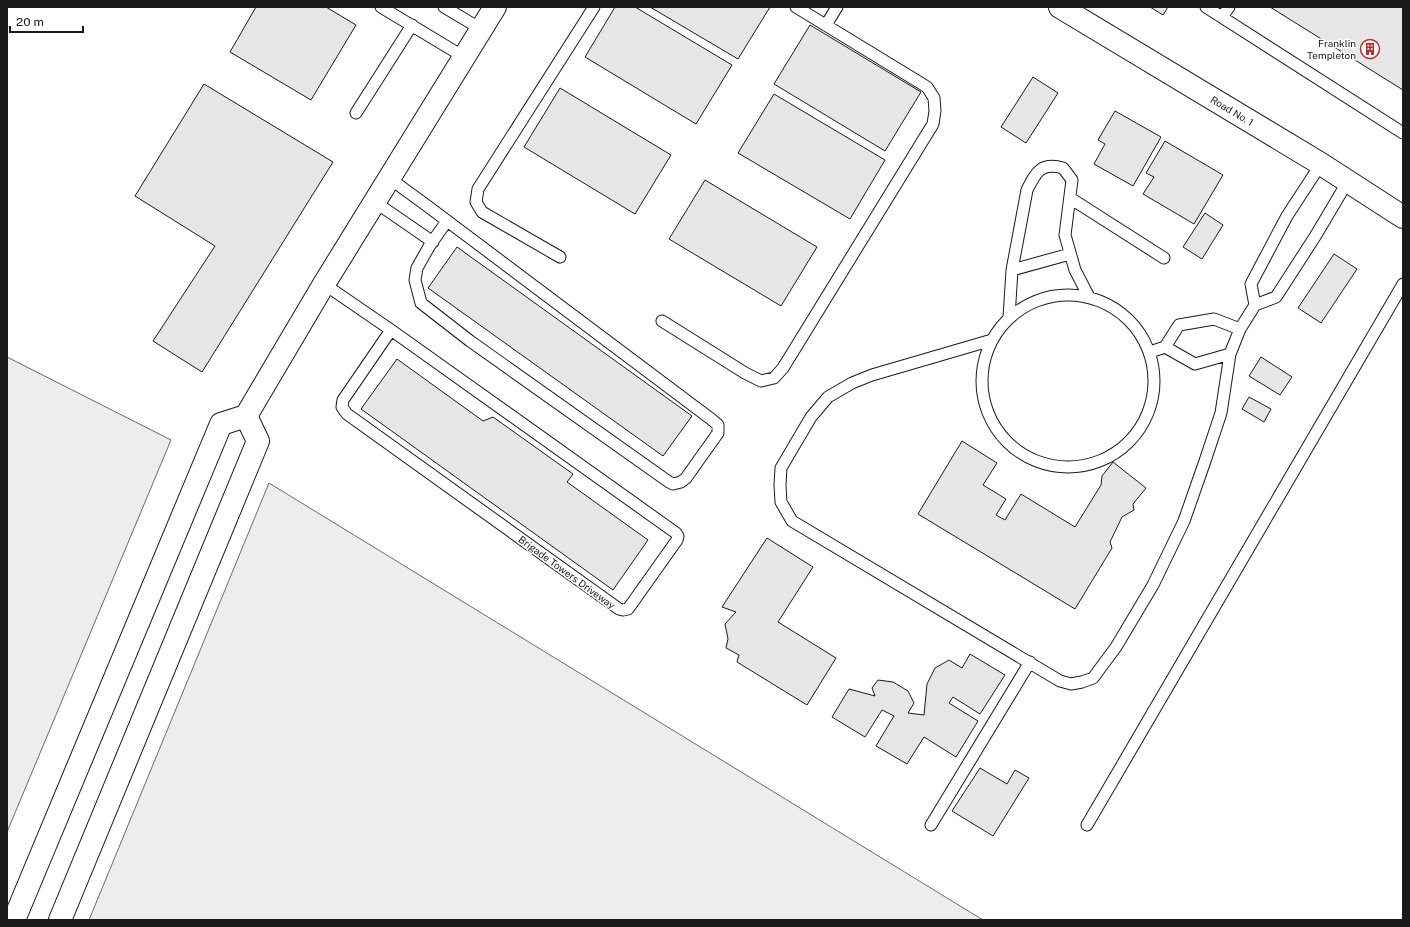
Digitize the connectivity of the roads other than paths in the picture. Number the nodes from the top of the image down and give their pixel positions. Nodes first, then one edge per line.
1 (381, 7) edge
2 (444, 7) edge
3 (495, 7) edge
4 (594, 7) edge
5 (796, 7) edge
6 (837, 7) edge
7 (1060, 7) edge
8 (1206, 7) edge
9 (1229, 7) edge
10 (1222, 17) junction
11 (412, 25) junction
12 (826, 25) junction
13 (481, 29) junction
14 (464, 56) junction
15 (356, 112) dead end
16 (1403, 133) edge
17 (1321, 164) junction
18 (389, 178) junction
19 (1348, 181) junction
20 (1070, 198) junction
21 (375, 202) junction
22 (1403, 217) edge
23 (447, 221) junction
24 (433, 242) junction
25 (1070, 254) junction
26 (560, 257) dead end
27 (1164, 258) dead end
28 (1012, 270) junction
29 (324, 284) junction
30 (1403, 284) edge
31 (1089, 297) junction
32 (1255, 305) junction
33 (1009, 317) junction
34 (662, 321) dead end
35 (1240, 329) junction
36 (391, 330) junction
37 (992, 340) junction
38 (1165, 347) junction
39 (1150, 352) junction
40 (1230, 354) junction
41 (246, 416) junction
42 (1030, 662) junction
43 (931, 825) dead end
44 (1087, 825) dead end
45 (14, 920) edge
46 (60, 920) edge

1 - 11 lane
2 - 13 lane
3 - 13 street
4 - 26 lane
5 - 12 lane
6 - 12 lane
7 - 17 street, Road No. 1
8 - 10 lane
9 - 10 lane
10 - 16 lane
11 - 14 lane
11 - 15 lane
12 - 34 lane
13 - 14 street
14 - 18 street
17 - 19 street, Road No. 1
17 - 32 lane
18 - 21 street
18 - 23 lane
19 - 22 street, Road No. 1
19 - 32 lane
20 - 25 lane
20 - 27 lane
20 - 28 lane
21 - 24 lane
21 - 29 street
23 - 24 lane
23 - 24 lane
25 - 28 lane
25 - 31 lane
28 - 33 lane
29 - 36 lane, Brigade Towers Driveway
29 - 41 street
30 - 44 lane
31 - 33 lane
31 - 39 lane
32 - 35 lane
33 - 37 lane
35 - 38 lane
35 - 40 lane
36 - 36 lane, Brigade Towers Driveway
37 - 39 lane
37 - 42 lane
38 - 39 lane
38 - 40 lane
40 - 42 lane
41 - 45 street
41 - 46 street
42 - 43 lane

